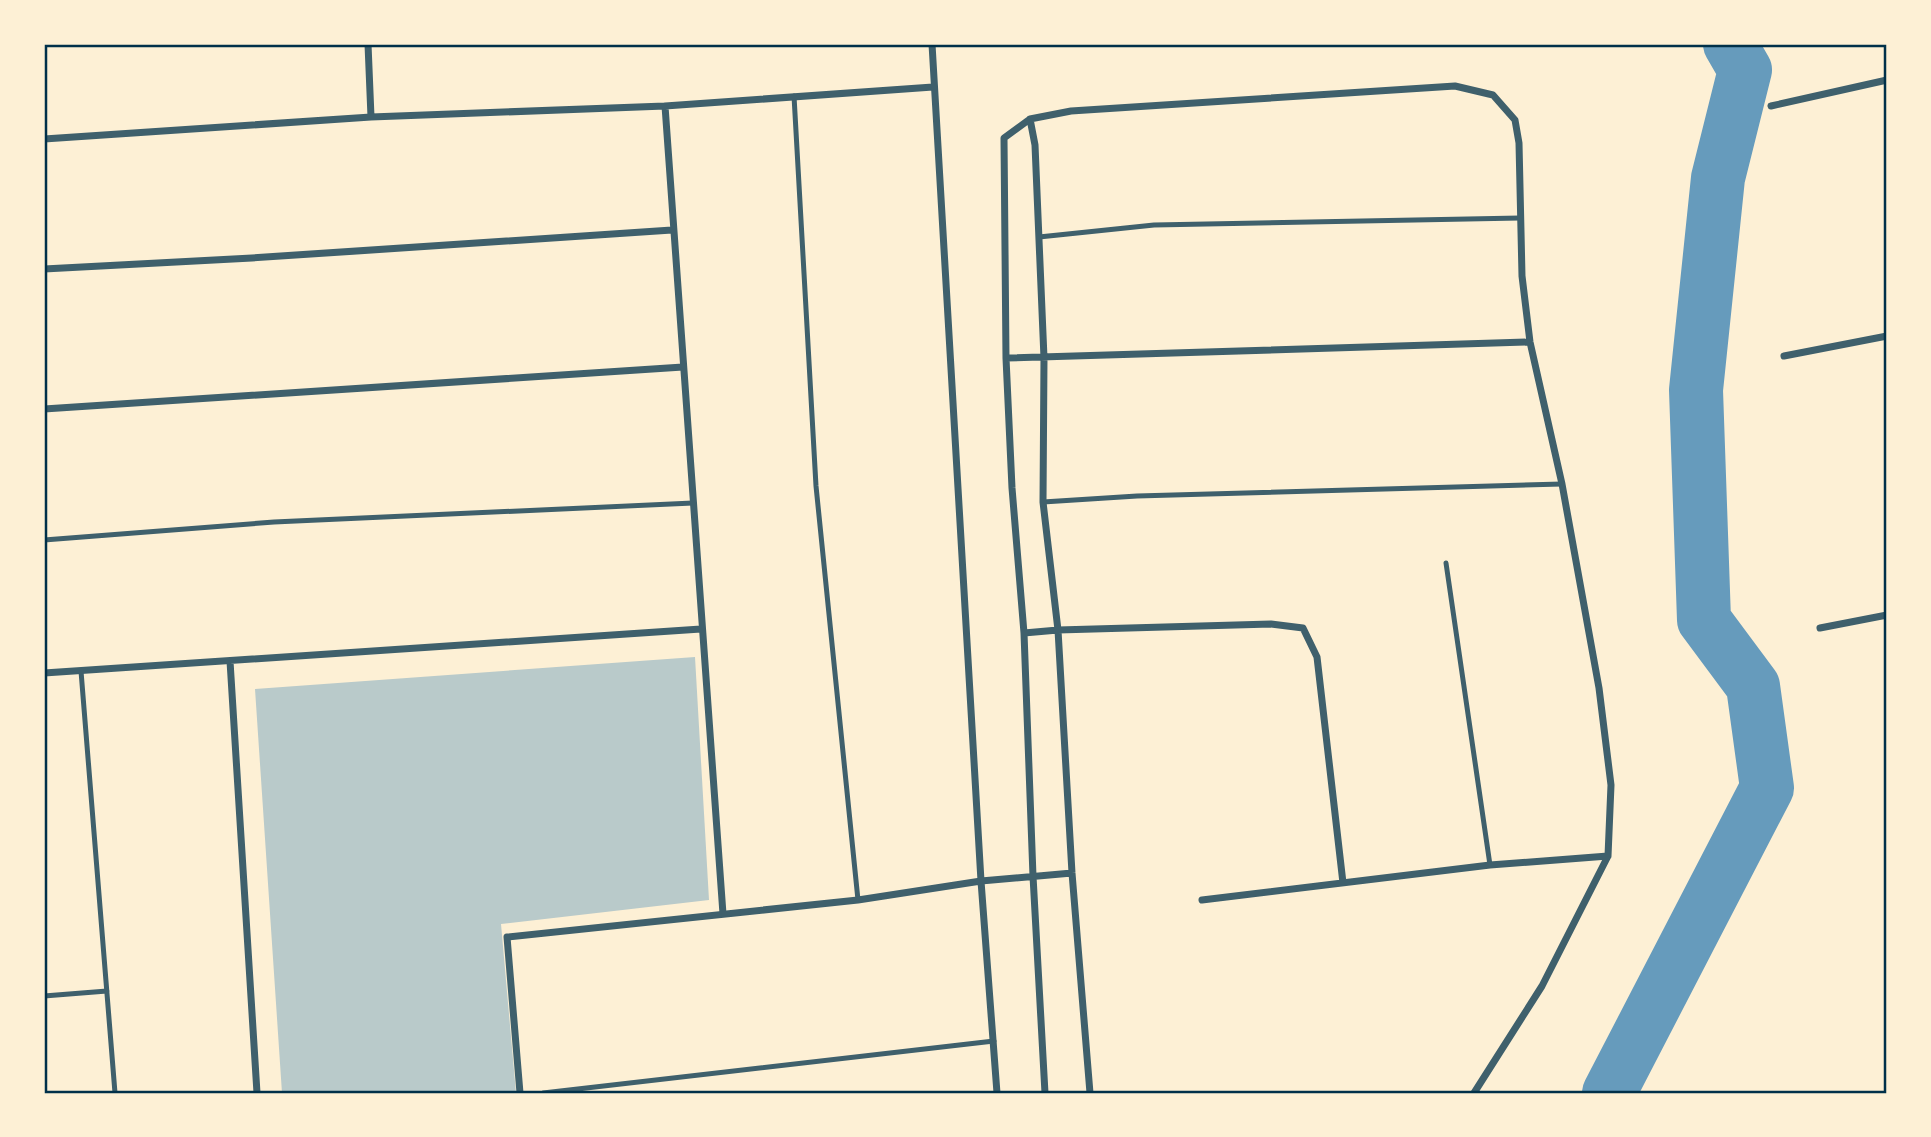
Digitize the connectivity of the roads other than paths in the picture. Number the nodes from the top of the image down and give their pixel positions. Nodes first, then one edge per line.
1 (368, 44) edge
2 (932, 44) edge
3 (1887, 80) edge
4 (933, 88) junction
5 (794, 96) junction
6 (665, 106) junction
7 (1771, 106) dead end
8 (371, 117) junction
9 (1030, 119) junction
10 (44, 139) edge
11 (1520, 218) junction
12 (673, 230) junction
13 (1039, 237) junction
14 (44, 269) edge
15 (1887, 336) edge
16 (1530, 342) junction
17 (1784, 356) dead end
18 (1006, 358) junction
19 (1044, 358) junction
20 (683, 367) junction
21 (44, 409) edge
22 (1562, 484) junction
23 (1043, 502) junction
24 (693, 503) junction
25 (44, 540) edge
26 (1446, 563) dead end
27 (1887, 615) edge
28 (1820, 628) dead end
29 (701, 629) junction
30 (1058, 630) junction
31 (1024, 633) junction
32 (230, 661) junction
33 (81, 671) junction
34 (44, 673) edge
35 (1608, 856) junction
36 (1490, 865) junction
37 (1072, 873) junction
38 (1032, 876) junction
39 (981, 881) junction
40 (1342, 883) junction
41 (858, 900) junction
42 (1202, 900) dead end
43 (723, 914) junction
44 (107, 991) junction
45 (44, 996) edge
46 (995, 1041) junction
47 (115, 1093) edge
48 (257, 1093) edge
49 (520, 1093) edge
50 (543, 1093) edge
51 (997, 1093) edge
52 (1045, 1093) edge
53 (1090, 1093) edge
54 (1474, 1093) edge

1 - 8 street
2 - 4 street
3 - 7 street
4 - 5 street
4 - 39 street
5 - 6 street
5 - 41 lane
6 - 8 street
6 - 12 street
8 - 10 street
9 - 11 street
9 - 13 street
9 - 18 street
11 - 13 lane
11 - 16 street
12 - 14 street
12 - 20 street
13 - 19 street
15 - 17 street
16 - 19 street
16 - 22 street
18 - 19 street
18 - 31 street
19 - 23 street
20 - 21 street
20 - 24 street
22 - 23 lane
22 - 35 street
23 - 30 street
24 - 25 lane
24 - 29 street
26 - 36 lane
27 - 28 street
29 - 32 street
29 - 43 street
30 - 31 street
30 - 37 street
30 - 40 street
31 - 38 street
32 - 33 street
32 - 48 street
33 - 34 street
33 - 44 lane
35 - 36 street
35 - 54 street
36 - 40 street
37 - 38 street
37 - 53 street
38 - 39 street
38 - 52 street
39 - 41 street
39 - 46 street
40 - 42 street
41 - 43 street
43 - 49 street
44 - 45 lane
44 - 47 lane
46 - 50 lane
46 - 51 street

